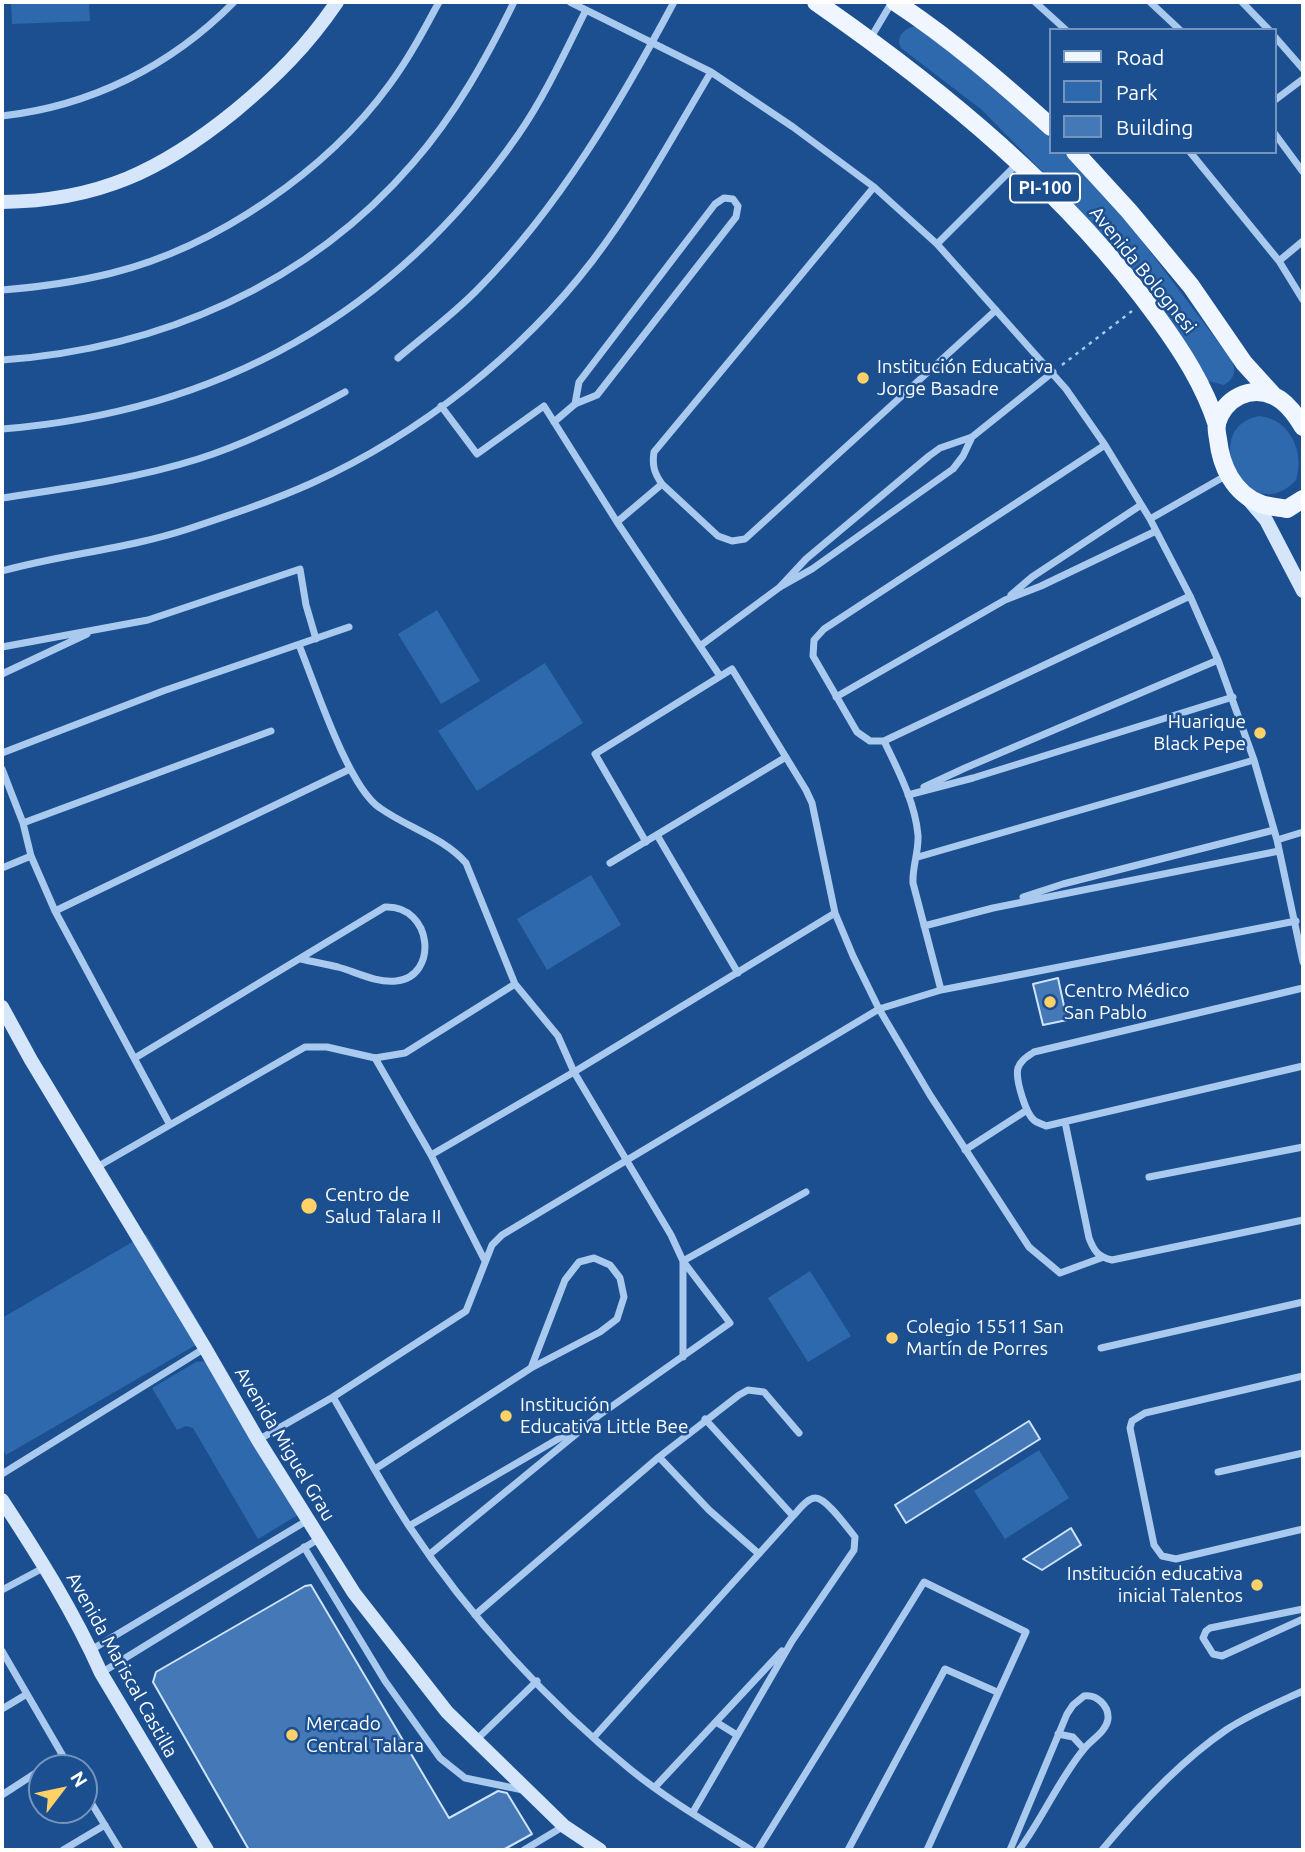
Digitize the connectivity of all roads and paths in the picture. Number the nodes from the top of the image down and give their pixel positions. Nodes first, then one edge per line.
1 (234, 2) edge
2 (337, 2) edge
3 (439, 2) edge
4 (514, 2) edge
5 (570, 2) edge
6 (674, 2) edge
7 (816, 2) edge
8 (894, 2) edge
9 (1035, 2) edge
10 (1150, 2) edge
11 (1242, 2) edge
12 (586, 10) junction
13 (1064, 28) edge
14 (1178, 28) edge
15 (1267, 28) edge
16 (870, 39) junction
17 (1277, 39) edge
18 (653, 41) junction
19 (1303, 69) edge
20 (712, 72) junction
21 (1303, 79) edge
22 (1277, 98) edge
23 (2, 116) edge
24 (1050, 126) edge
25 (1277, 137) edge
26 (1077, 154) edge
27 (1192, 154) edge
28 (1018, 162) junction
29 (1303, 172) edge
30 (874, 187) junction
31 (2, 202) edge
32 (1303, 241) edge
33 (937, 244) junction
34 (1279, 261) junction
35 (2, 290) edge
36 (1303, 300) edge
37 (1146, 301) junction
38 (996, 310) junction
39 (398, 358) dead end
40 (2, 360) edge
41 (1053, 372) junction
42 (345, 392) dead end
43 (1279, 400) junction
44 (575, 404) junction
45 (441, 405) junction
46 (1303, 406) edge
47 (554, 422) junction
48 (1217, 425) junction
49 (1303, 427) edge
50 (2, 429) edge
51 (972, 437) junction
52 (1105, 445) junction
53 (1233, 481) junction
54 (663, 484) junction
55 (2, 498) edge
56 (1303, 499) edge
57 (1141, 505) junction
58 (1150, 519) junction
59 (617, 522) junction
60 (1156, 531) junction
61 (2, 571) edge
62 (780, 587) junction
63 (1303, 591) edge
64 (1189, 596) junction
65 (1006, 600) junction
66 (349, 627) dead end
67 (97, 629) junction
68 (316, 639) junction
69 (299, 645) junction
70 (700, 646) junction
71 (2, 647) edge
72 (1218, 660) junction
73 (2, 674) edge
74 (720, 676) junction
75 (836, 697) junction
76 (1233, 697) junction
77 (271, 731) dead end
78 (884, 741) junction
79 (2, 753) edge
80 (786, 757) junction
81 (1254, 760) junction
82 (2, 769) edge
83 (350, 769) junction
84 (908, 795) junction
85 (23, 823) junction
86 (1273, 830) junction
87 (1303, 832) edge
88 (657, 835) junction
89 (1277, 840) junction
90 (646, 842) junction
91 (1279, 851) junction
92 (31, 856) junction
93 (918, 857) junction
94 (610, 863) dead end
95 (2, 869) edge
96 (993, 908) junction
97 (55, 911) junction
98 (835, 913) junction
99 (1296, 920) junction
100 (924, 926) junction
101 (301, 959) junction
102 (1303, 962) edge
103 (738, 973) junction
104 (515, 984) junction
105 (1303, 988) edge
106 (941, 990) junction
107 (2, 1007) edge
108 (880, 1009) junction
109 (135, 1058) junction
110 (375, 1058) junction
111 (1303, 1066) edge
112 (574, 1072) junction
113 (1027, 1110) junction
114 (1065, 1122) junction
115 (170, 1125) junction
116 (1303, 1147) edge
117 (965, 1150) junction
118 (430, 1155) junction
119 (628, 1160) junction
120 (96, 1168) junction
121 (1149, 1177) dead end
122 (806, 1192) dead end
123 (1303, 1220) edge
124 (1101, 1258) junction
125 (485, 1261) junction
126 (683, 1261) junction
127 (1303, 1302) edge
128 (205, 1348) junction
129 (1101, 1348) dead end
130 (683, 1357) junction
131 (531, 1368) junction
132 (1303, 1376) edge
133 (333, 1397) junction
134 (598, 1416) junction
135 (705, 1419) junction
136 (799, 1433) dead end
137 (258, 1440) junction
138 (1303, 1453) edge
139 (659, 1457) junction
140 (374, 1469) junction
141 (1218, 1472) dead end
142 (2, 1474) edge
143 (2, 1500) edge
144 (793, 1516) junction
145 (309, 1520) junction
146 (409, 1526) junction
147 (1303, 1529) edge
148 (320, 1538) junction
149 (304, 1547) junction
150 (430, 1554) junction
151 (759, 1554) junction
152 (46, 1566) junction
153 (2, 1590) edge
154 (1303, 1609) edge
155 (475, 1615) junction
156 (1303, 1619) edge
157 (792, 1641) junction
158 (91, 1650) junction
159 (2, 1651) edge
160 (11, 1667) junction
161 (2, 1672) edge
162 (100, 1673) junction
163 (537, 1681) junction
164 (1303, 1691) edge
165 (997, 1692) junction
166 (27, 1694) junction
167 (2, 1709) edge
168 (716, 1722) junction
169 (1058, 1734) junction
170 (737, 1735) junction
171 (594, 1737) junction
172 (475, 1741) junction
173 (1084, 1749) junction
174 (61, 1754) edge
175 (28, 1778) edge
176 (655, 1787) junction
177 (530, 1792) junction
178 (2, 1795) edge
179 (693, 1812) junction
180 (98, 1814) edge
181 (105, 1825) junction
182 (564, 1826) junction
183 (63, 1850) edge
184 (120, 1850) edge
185 (207, 1850) edge
186 (524, 1850) edge
187 (600, 1850) edge
188 (751, 1850) edge
189 (758, 1850) edge
190 (848, 1850) edge
191 (927, 1850) edge
192 (1010, 1850) edge
193 (1019, 1850) edge
194 (1102, 1850) edge

1 - 23 street
2 - 31 main road
3 - 35 street
4 - 40 street
5 - 12 street
6 - 18 street
7 - 16 main road, Avenida Bolognesi / PI-100
8 - 16 street
8 - 24 main road
9 - 13 street
10 - 14 street
11 - 15 street
12 - 18 street
12 - 50 street
16 - 28 main road, Avenida Bolognesi / PI-100
17 - 19 street
18 - 20 street
18 - 39 street
20 - 30 street
20 - 45 street
21 - 22 street
25 - 29 street
26 - 43 main road, Avenida Bolognesi / PI-100
27 - 34 street
28 - 33 street
28 - 37 main road, Avenida Bolognesi / PI-100
30 - 33 street
30 - 54 street
32 - 34 street
33 - 38 street
34 - 36 street
37 - 41 path
37 - 48 main road, Avenida Bolognesi / PI-100
38 - 41 street
38 - 54 street
41 - 51 street
41 - 52 street
42 - 55 street
43 - 46 main road
43 - 48 main road
43 - 49 main road, PI-100
44 - 44 street
44 - 47 street
45 - 47 street
45 - 61 street
47 - 59 street
48 - 53 main road, PI-100
51 - 62 street
51 - 62 street
52 - 57 street
52 - 75 street
53 - 56 main road
53 - 58 street
53 - 63 main road
54 - 59 street
57 - 58 street
57 - 65 street
58 - 60 street
59 - 70 street
60 - 64 street
60 - 65 street
62 - 70 street
64 - 72 street
64 - 78 street
65 - 75 street
66 - 68 street
67 - 68 street
67 - 71 street
67 - 73 street
68 - 69 street
69 - 79 street
69 - 83 street
70 - 74 street
72 - 76 street
72 - 84 street
74 - 80 street
74 - 90 street
75 - 78 street
76 - 81 street
76 - 84 street
77 - 85 street
78 - 84 street
80 - 88 street
80 - 98 street
81 - 86 street
81 - 93 street
82 - 85 street
83 - 97 street
83 - 104 street
84 - 93 street
85 - 92 street
86 - 89 street
86 - 96 street
87 - 89 street
88 - 90 street
88 - 103 street
89 - 91 street
90 - 94 street
91 - 96 street
91 - 99 street
92 - 95 street
92 - 97 street
93 - 100 street
96 - 100 street
97 - 109 street
98 - 103 street
98 - 108 street
99 - 102 street
99 - 106 street
100 - 106 street
101 - 101 street
101 - 109 street
103 - 112 street
104 - 110 street
104 - 112 street
105 - 113 street
106 - 108 street
107 - 120 main road, Avenida Miguel Grau
108 - 117 street
108 - 119 street
109 - 115 street
110 - 115 street
110 - 118 street
111 - 114 street
112 - 118 street
112 - 119 street
113 - 114 street
113 - 117 street
114 - 124 street
115 - 120 street
116 - 121 street
117 - 124 street
118 - 125 street
119 - 125 street
119 - 126 street
120 - 128 main road, Avenida Miguel Grau
122 - 126 street
123 - 124 street
125 - 133 street
126 - 130 street
126 - 130 street
127 - 129 street
128 - 137 main road, Avenida Miguel Grau
128 - 142 street
130 - 134 street
131 - 131 street
131 - 140 street
132 - 147 street
133 - 137 street
133 - 140 street
134 - 146 street
134 - 150 street
135 - 136 street
135 - 139 street
135 - 144 street
137 - 145 main road, Avenida Miguel Grau
138 - 141 street
139 - 151 street
139 - 155 street
140 - 146 street
143 - 152 main road, Avenida Mariscal Castilla
144 - 151 street
144 - 157 street
145 - 148 main road, Avenida Miguel Grau
145 - 158 street
146 - 150 street
148 - 149 street
148 - 172 main road, Avenida Miguel Grau
149 - 162 street
149 - 177 street
150 - 155 street
151 - 171 street
152 - 153 street
152 - 158 main road, Avenida Mariscal Castilla
154 - 156 street
155 - 163 street
157 - 168 street
157 - 170 street
158 - 162 main road, Avenida Mariscal Castilla
159 - 160 street
160 - 161 street
160 - 166 street
162 - 185 main road, Avenida Mariscal Castilla
163 - 171 street
163 - 172 street
164 - 194 street
165 - 189 street
165 - 190 street
165 - 191 street
166 - 167 street
166 - 174 street
168 - 170 street
168 - 176 street
169 - 173 street
169 - 173 street
169 - 192 street
170 - 179 street
171 - 176 street
172 - 177 main road, Avenida Miguel Grau
173 - 193 street
175 - 178 street
176 - 179 street
177 - 182 main road, Avenida Miguel Grau
179 - 188 street
180 - 181 street
181 - 183 street
181 - 184 street
182 - 186 street
182 - 187 main road, Avenida Miguel Grau

